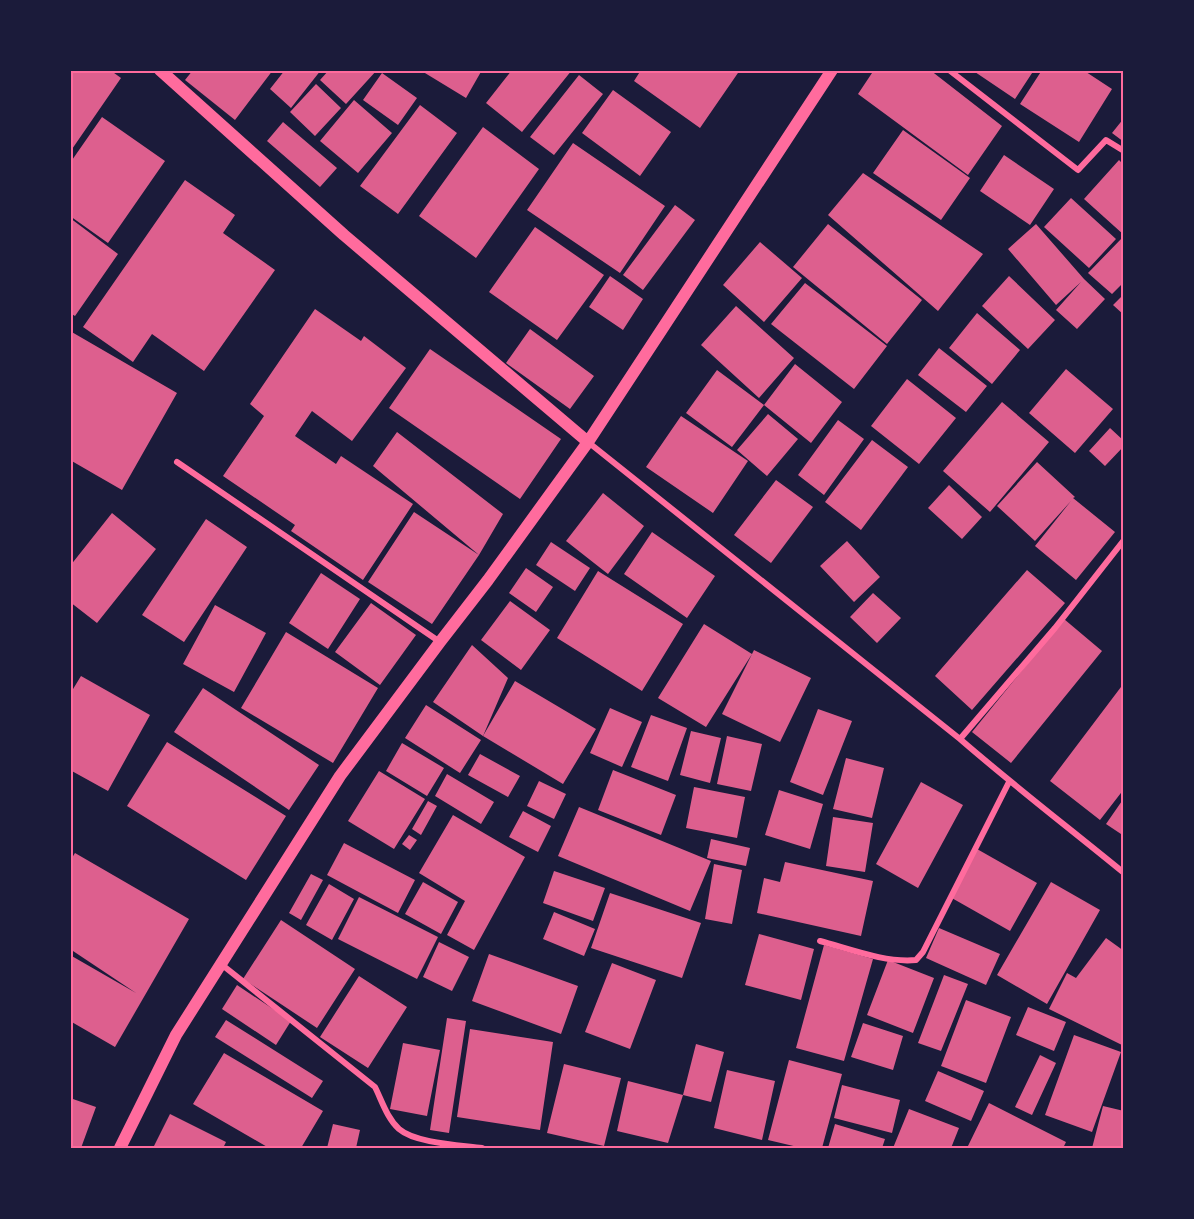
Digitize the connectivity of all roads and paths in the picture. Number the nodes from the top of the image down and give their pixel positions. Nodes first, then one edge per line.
1 (160, 70) edge
2 (832, 70) edge
3 (949, 70) edge
4 (1124, 151) edge
5 (588, 442) junction
6 (177, 462) dead end
7 (1124, 540) edge
8 (440, 642) junction
9 (960, 739) junction
10 (1009, 782) junction
11 (1124, 873) edge
12 (820, 941) dead end
13 (220, 964) junction
14 (120, 1149) edge
15 (482, 1149) edge

1 - 5 main road
2 - 5 main road
3 - 4 street
5 - 8 main road
5 - 9 street
6 - 8 street
7 - 9 street
8 - 13 main road
9 - 10 street
10 - 11 street
10 - 12 street
13 - 14 main road
13 - 15 street

